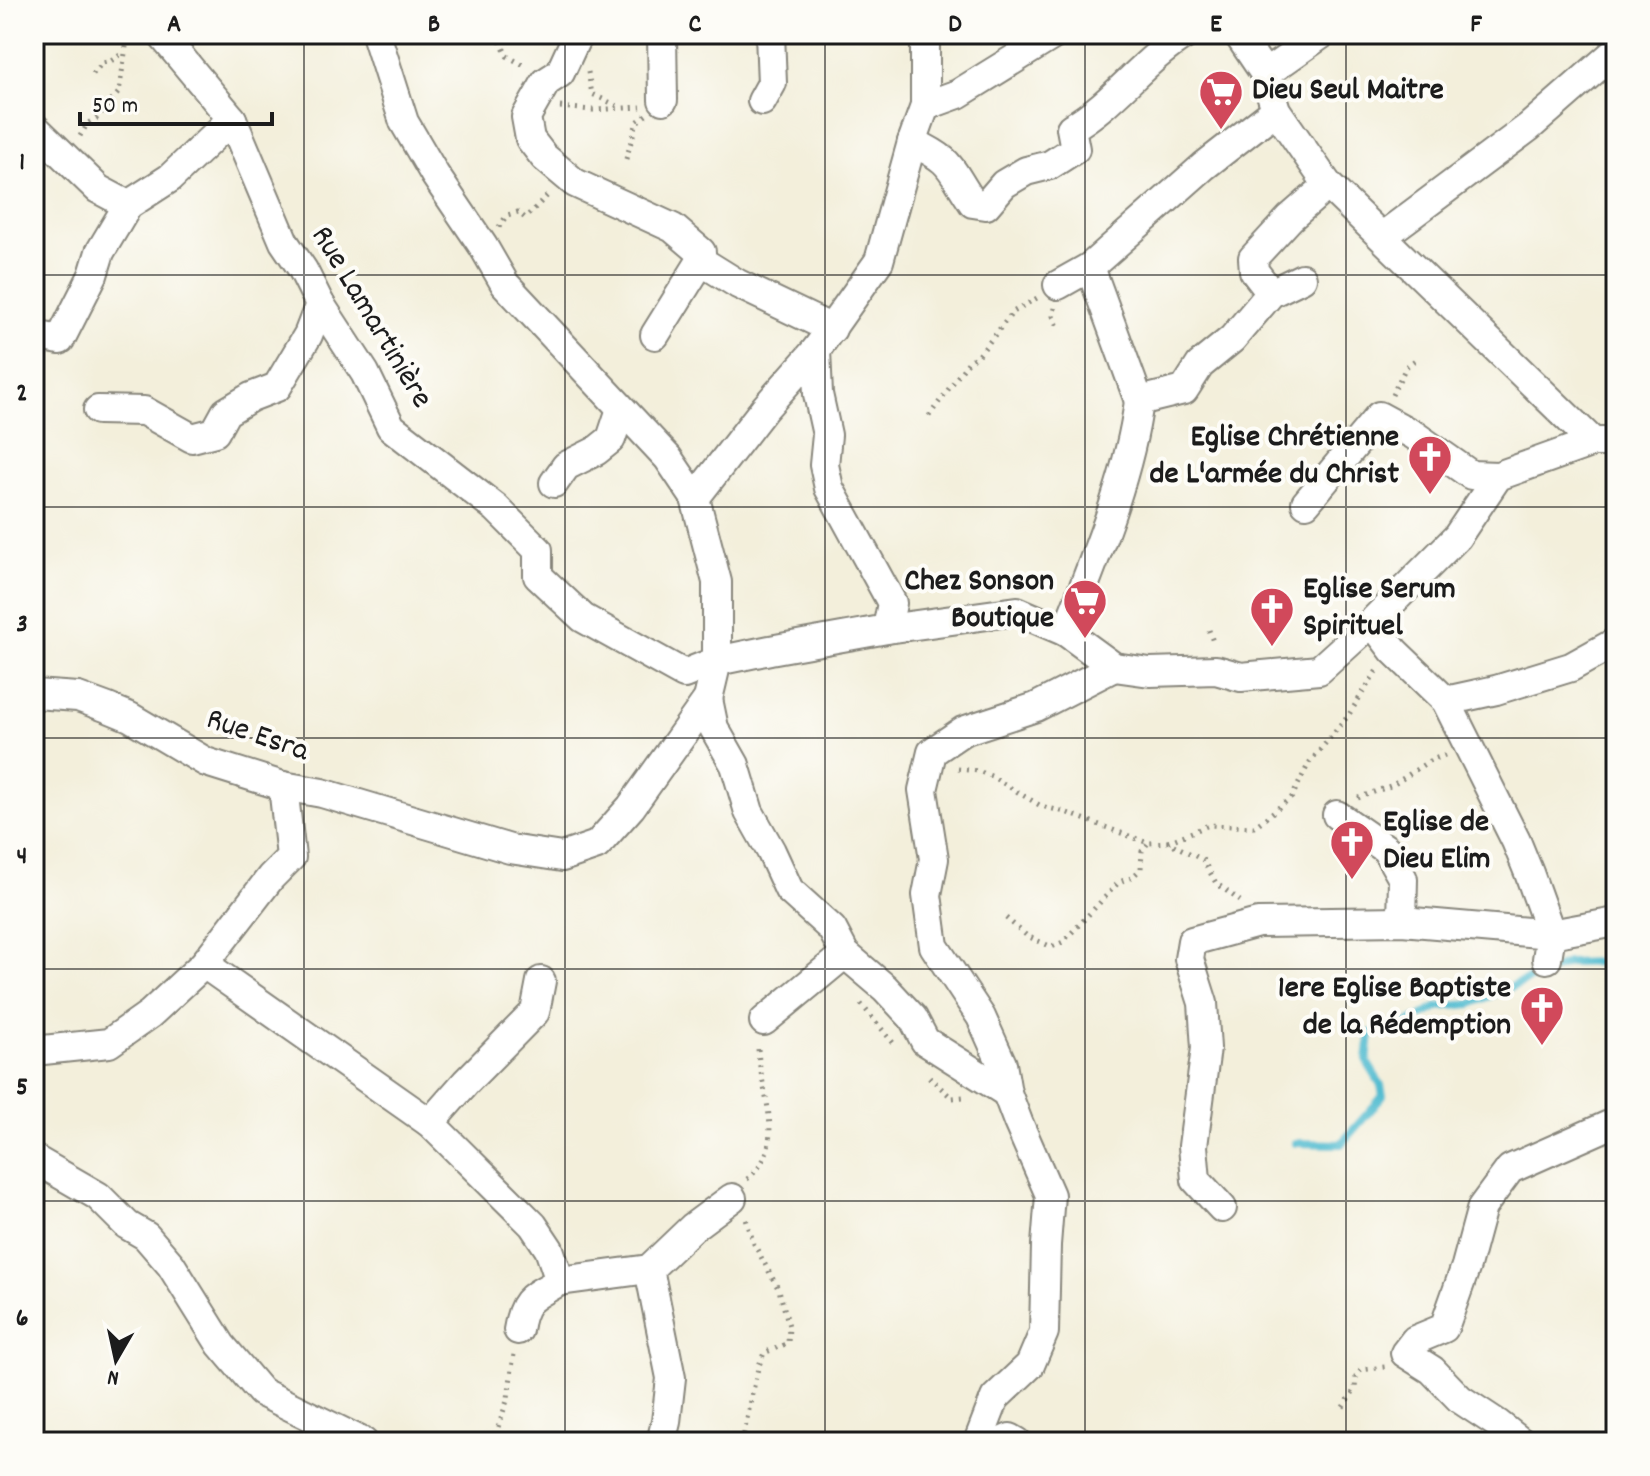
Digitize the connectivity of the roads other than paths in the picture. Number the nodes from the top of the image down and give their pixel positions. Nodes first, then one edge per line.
1 (161, 34) edge
2 (376, 34) edge
3 (662, 34) edge
4 (770, 34) edge
5 (925, 34) edge
6 (1055, 34) edge
7 (1186, 34) edge
8 (1238, 34) edge
9 (1322, 34) edge
10 (574, 45) edge
11 (1616, 51) edge
12 (1265, 74) junction
13 (663, 100) dead end
14 (762, 101) dead end
15 (925, 106) junction
16 (1276, 110) junction
17 (232, 119) junction
18 (34, 127) edge
19 (912, 142) junction
20 (1328, 185) junction
21 (128, 205) junction
22 (1383, 236) junction
23 (701, 261) junction
24 (1090, 267) junction
25 (1302, 278) dead end
26 (1058, 285) road end
27 (1271, 293) junction
28 (320, 304) junction
29 (34, 335) edge
30 (655, 335) dead end
31 (824, 340) junction
32 (1139, 401) junction
33 (621, 409) junction
34 (98, 410) dead end
35 (1605, 442) edge
36 (1498, 476) junction
37 (554, 483) dead end
38 (695, 498) junction
39 (1306, 503) dead end
40 (1372, 622) junction
41 (887, 629) junction
42 (1066, 632) junction
43 (1616, 642) edge
44 (717, 661) junction
45 (1114, 667) junction
46 (34, 694) edge
47 (708, 699) junction
48 (1446, 701) junction
49 (283, 786) junction
50 (1337, 815) road end
51 (1402, 921) junction
52 (1616, 922) edge
53 (1549, 947) junction
54 (845, 954) junction
55 (204, 964) junction
56 (541, 981) dead end
57 (764, 1021) road end
58 (34, 1051) edge
59 (1007, 1093) junction
60 (1616, 1122) edge
61 (430, 1123) junction
62 (34, 1159) edge
63 (732, 1198) road end
64 (1222, 1208) dead end
65 (649, 1269) junction
66 (560, 1281) junction
67 (518, 1330) road end
68 (363, 1442) edge
69 (661, 1442) edge
70 (978, 1442) edge
71 (1001, 1442) edge
72 (1017, 1442) edge
73 (1521, 1442) edge

1 - 17 street, Rue Lamartinière
2 - 33 street
3 - 13 street
4 - 14 street
5 - 15 street
6 - 15 street
7 - 19 street
8 - 12 street
9 - 12 street
10 - 23 street
11 - 22 street
12 - 16 street
15 - 19 street
16 - 20 street
16 - 24 street
17 - 21 street
17 - 28 street, Rue Lamartinière
18 - 21 street
19 - 31 street
20 - 22 street
20 - 27 street
21 - 29 street
22 - 35 street
23 - 30 street
23 - 31 street
24 - 26 street
24 - 32 street
25 - 27 street
27 - 32 street
28 - 34 street
28 - 44 street, Rue Lamartinière
31 - 38 street
31 - 41 street
32 - 42 street
33 - 37 street
33 - 38 street
35 - 36 street
36 - 39 street
36 - 40 street
38 - 44 street
40 - 45 street
40 - 48 street
41 - 42 street
41 - 44 street
42 - 45 street
43 - 48 street
44 - 47 street
45 - 59 street
46 - 49 street, Rue Esra
47 - 49 street, Rue Esra
47 - 54 street
48 - 53 street
49 - 55 street
50 - 51 street
51 - 53 street
51 - 64 street
52 - 53 street
54 - 57 street
54 - 59 street
55 - 58 street
55 - 61 street
56 - 61 street
59 - 70 street
60 - 73 street
61 - 66 street
62 - 68 street
63 - 65 street
65 - 66 street
65 - 69 street
66 - 67 street
71 - 72 street

